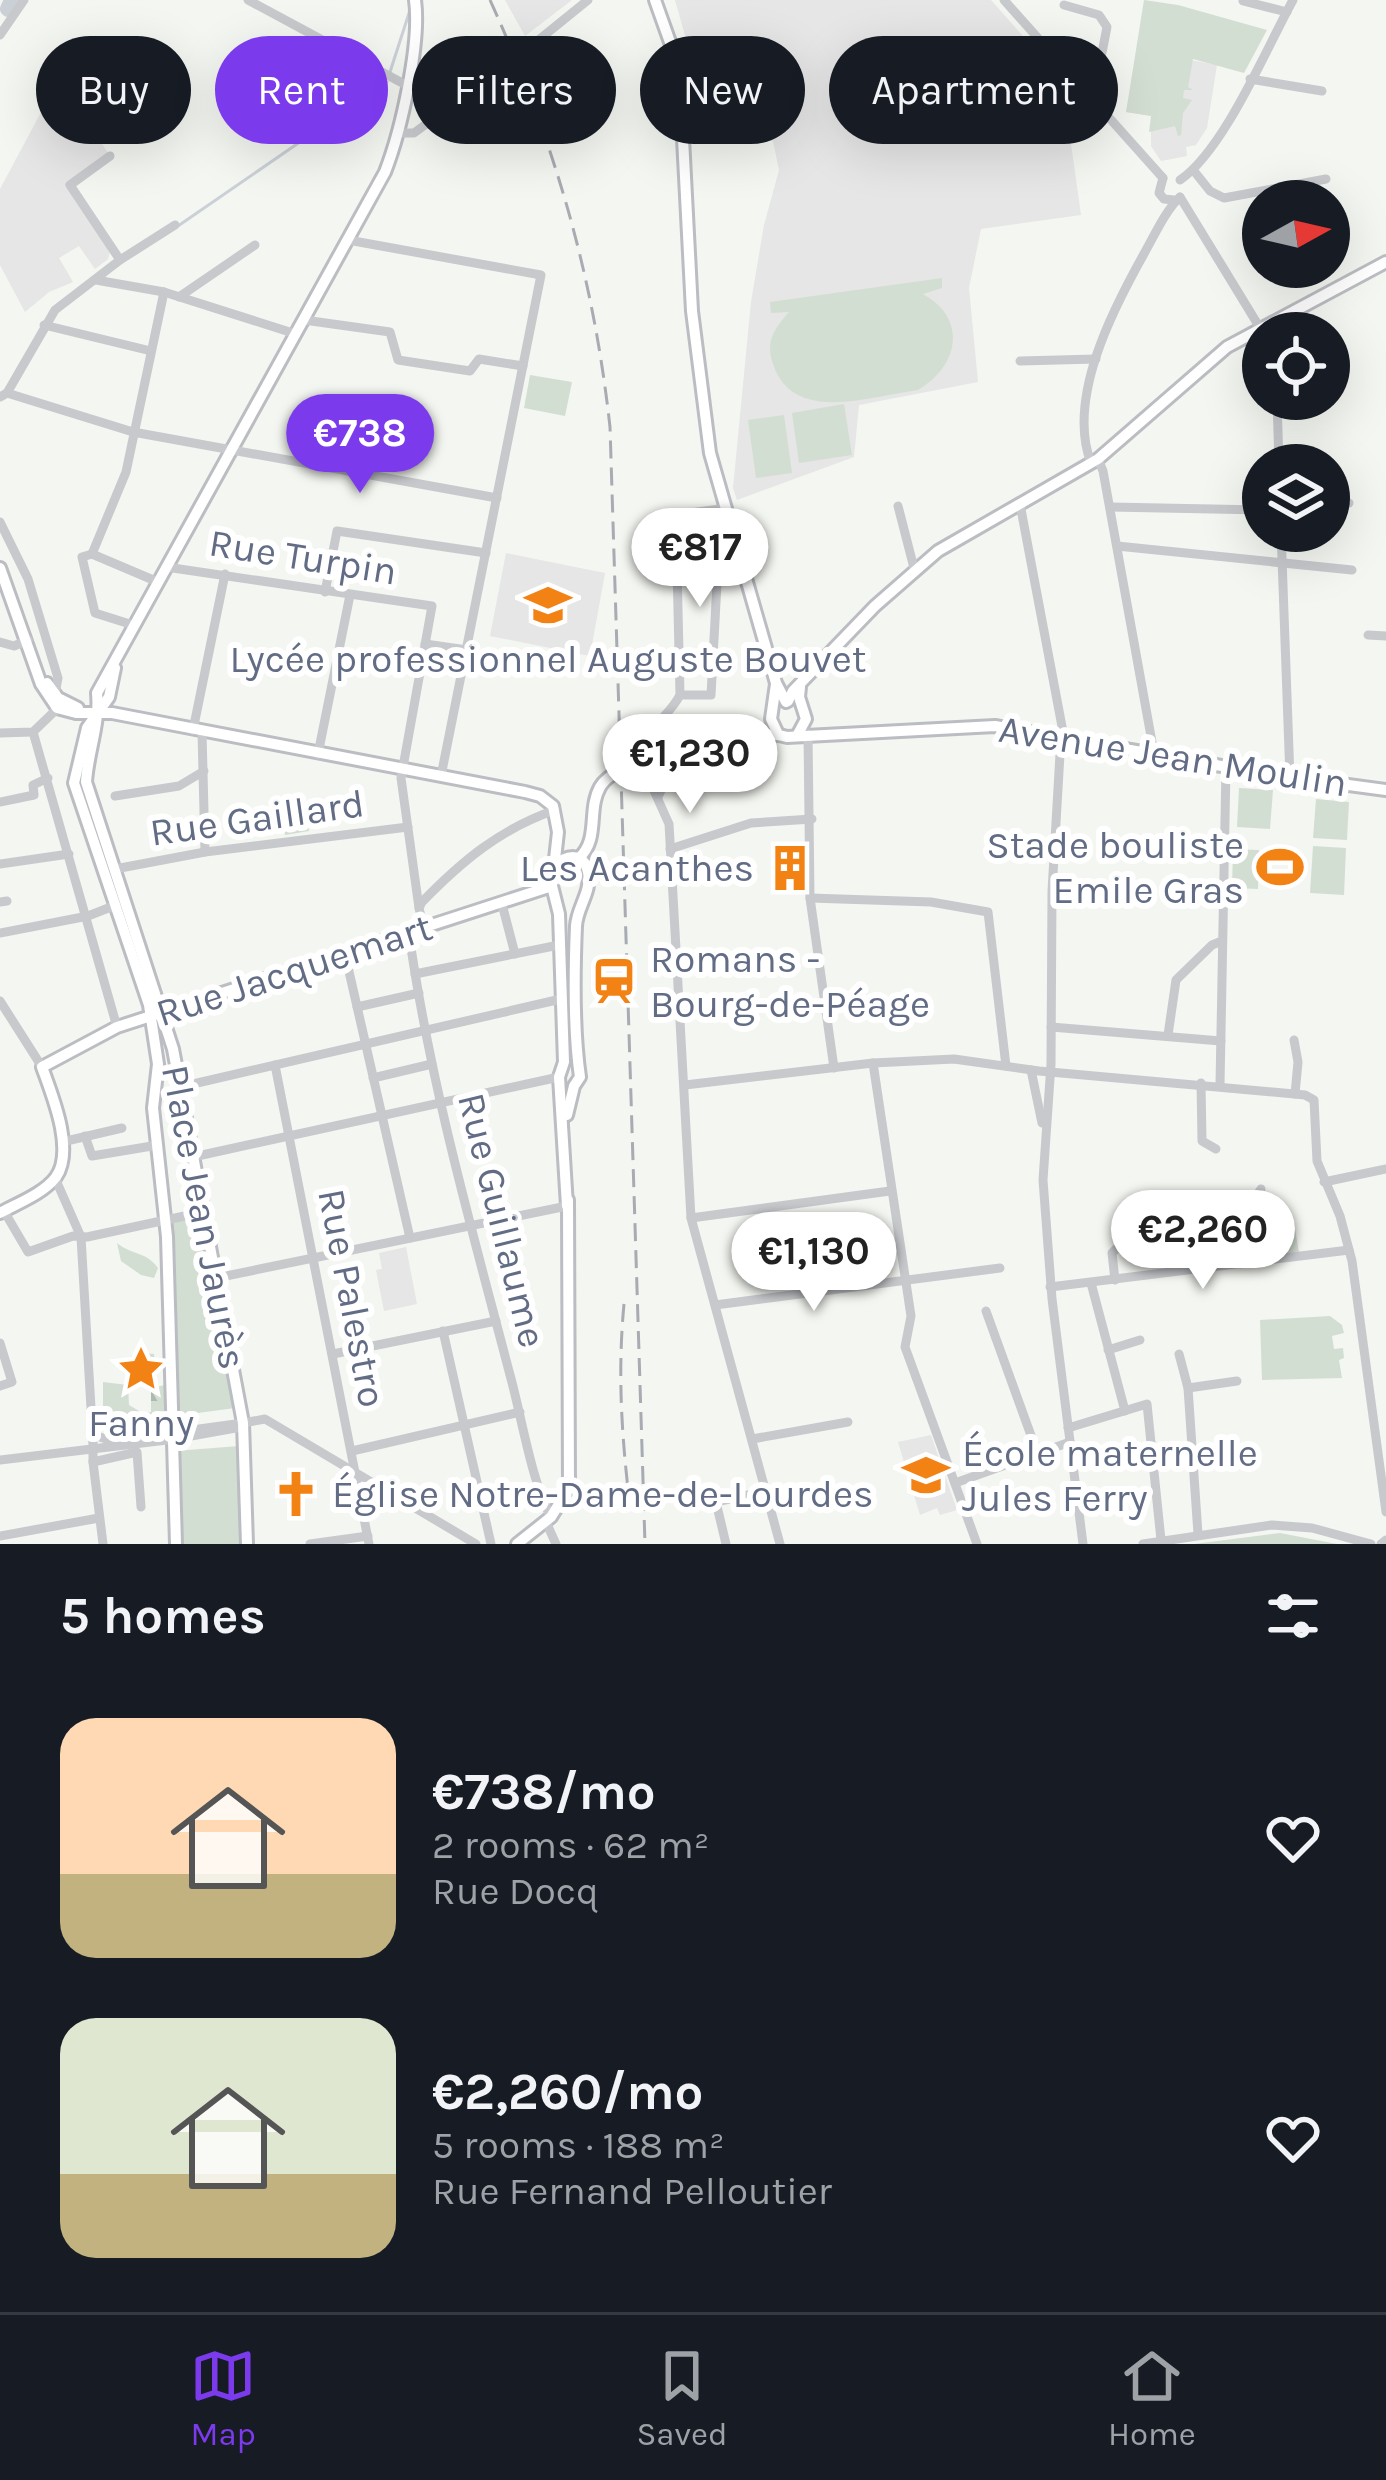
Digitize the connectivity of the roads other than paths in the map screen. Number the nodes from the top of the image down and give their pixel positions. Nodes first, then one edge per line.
1 (24, 0) edge
2 (248, 0) edge
3 (416, 0) edge
4 (588, 0) edge
5 (655, 0) edge
6 (1004, 0) edge
7 (1293, 0) edge
8 (1244, 1) edge
9 (1064, 5) dead end
10 (1287, 12) junction
11 (0, 35) edge
12 (544, 36) edge
13 (1037, 36) edge
14 (1104, 36) edge
15 (1250, 79) junction
16 (406, 85) junction
17 (1322, 92) dead end
18 (1118, 126) edge
19 (397, 133) junction
20 (412, 133) edge
21 (110, 156) dead end
22 (1194, 171) junction
23 (1163, 178) junction
24 (1326, 179) dead end
25 (1180, 180) junction
26 (1162, 197) junction
27 (1177, 199) junction
28 (175, 225) dead end
29 (1158, 229) junction
30 (348, 240) junction
31 (255, 245) dead end
32 (120, 260) junction
33 (1386, 262) edge
34 (96, 280) junction
35 (164, 292) junction
36 (179, 297) junction
37 (1247, 312) edge
38 (1290, 312) edge
39 (304, 320) junction
40 (44, 325) junction
41 (296, 334) junction
42 (1242, 339) edge
43 (151, 352) junction
44 (1096, 359) junction
45 (1020, 361) dead end
46 (524, 366) junction
47 (3, 395) edge
48 (134, 432) junction
49 (231, 451) junction
50 (1094, 461) junction
51 (497, 498) junction
52 (1021, 504) junction
53 (898, 506) dead end
54 (1110, 507) junction
55 (727, 508) junction
56 (1242, 510) edge
57 (0, 522) edge
58 (733, 528) junction
59 (1117, 546) junction
60 (1282, 552) edge
61 (486, 553) junction
62 (92, 554) junction
63 (1282, 562) junction
64 (166, 567) junction
65 (0, 568) edge
66 (914, 568) junction
67 (1352, 570) dead end
68 (225, 574) junction
69 (158, 581) junction
70 (325, 592) junction
71 (350, 596) junction
72 (133, 625) junction
73 (1368, 634) dead end
74 (1386, 636) edge
75 (28, 640) junction
76 (0, 642) edge
77 (425, 644) junction
78 (466, 650) junction
79 (775, 679) junction
80 (802, 681) junction
81 (680, 695) junction
82 (59, 702) junction
83 (784, 707) junction
84 (99, 714) junction
85 (198, 731) junction
86 (807, 731) junction
87 (33, 732) junction
88 (0, 733) edge
89 (777, 733) junction
90 (744, 735) junction
91 (1062, 737) junction
92 (718, 752) dead end
93 (1154, 753) junction
94 (318, 754) junction
95 (1226, 767) junction
96 (402, 769) junction
97 (204, 771) junction
98 (441, 776) junction
99 (47, 778) junction
100 (1290, 778) junction
101 (1386, 790) edge
102 (115, 796) dead end
103 (658, 796) junction
104 (0, 802) edge
105 (555, 810) junction
106 (812, 819) junction
107 (408, 826) junction
108 (557, 832) junction
109 (670, 849) junction
110 (205, 852) junction
111 (69, 854) junction
112 (579, 861) junction
113 (0, 864) edge
114 (554, 867) junction
115 (116, 869) junction
116 (552, 886) junction
117 (810, 898) junction
118 (583, 901) junction
119 (558, 902) junction
120 (502, 904) junction
121 (116, 905) junction
122 (419, 908) junction
123 (88, 916) junction
124 (424, 929) junction
125 (0, 933) edge
126 (409, 934) junction
127 (1222, 941) junction
128 (560, 945) junction
129 (345, 954) junction
130 (515, 954) junction
131 (415, 974) junction
132 (419, 993) junction
133 (561, 999) junction
134 (0, 1001) edge
135 (357, 1006) junction
136 (0, 1011) edge
137 (163, 1012) junction
138 (148, 1016) junction
139 (14, 1021) junction
140 (117, 1027) junction
141 (1052, 1028) junction
142 (0, 1030) edge
143 (424, 1031) junction
144 (1168, 1035) junction
145 (1294, 1040) dead end
146 (1221, 1041) junction
147 (365, 1044) junction
148 (432, 1064) junction
149 (873, 1064) junction
150 (275, 1065) junction
151 (1006, 1066) junction
152 (42, 1067) junction
153 (834, 1067) junction
154 (1031, 1070) junction
155 (1050, 1072) junction
156 (373, 1078) junction
157 (569, 1078) junction
158 (1201, 1083) junction
159 (685, 1085) junction
160 (1220, 1085) junction
161 (180, 1087) junction
162 (1295, 1094) junction
163 (441, 1102) junction
164 (382, 1116) junction
165 (122, 1128) dead end
166 (1045, 1130) junction
167 (85, 1136) junction
168 (289, 1136) junction
169 (62, 1142) junction
170 (158, 1145) junction
171 (1216, 1149) dead end
172 (193, 1157) junction
173 (1386, 1169) edge
174 (55, 1178) junction
175 (1324, 1182) junction
176 (1261, 1189) dead end
177 (890, 1191) junction
178 (567, 1206) junction
179 (2, 1212) edge
180 (203, 1212) junction
181 (691, 1218) junction
182 (159, 1219) junction
183 (472, 1226) junction
184 (81, 1237) junction
185 (410, 1238) junction
186 (1124, 1241) dead end
187 (1349, 1250) junction
188 (314, 1258) junction
189 (1240, 1264) junction
190 (1000, 1268) dead end
191 (216, 1277) junction
192 (907, 1279) junction
193 (1114, 1280) junction
194 (1091, 1282) junction
195 (1051, 1287) junction
196 (715, 1305) junction
197 (986, 1311) dead end
198 (496, 1321) junction
199 (442, 1331) junction
200 (1140, 1340) dead end
201 (0, 1343) edge
202 (1108, 1350) junction
203 (333, 1354) junction
204 (1179, 1354) dead end
205 (1237, 1381) dead end
206 (0, 1386) edge
207 (1188, 1388) junction
208 (1125, 1411) junction
209 (520, 1412) junction
210 (242, 1420) junction
211 (848, 1422) dead end
212 (463, 1425) junction
213 (1068, 1428) junction
214 (168, 1435) junction
215 (93, 1438) junction
216 (752, 1439) junction
217 (1070, 1442) junction
218 (352, 1451) junction
219 (1037, 1452) junction
220 (0, 1460) edge
221 (93, 1462) junction
222 (355, 1472) junction
223 (955, 1483) junction
224 (766, 1491) junction
225 (141, 1507) dead end
226 (1386, 1512) edge
227 (99, 1518) junction
228 (548, 1519) junction
229 (1198, 1534) junction
230 (0, 1536) edge
231 (369, 1540) edge
232 (1161, 1540) junction
233 (521, 1542) edge
234 (103, 1544) edge
235 (176, 1544) edge
236 (247, 1544) edge
237 (310, 1544) edge
238 (476, 1544) edge
239 (491, 1544) edge
240 (556, 1544) edge
241 (725, 1544) edge
242 (780, 1544) edge
243 (977, 1544) edge
244 (1083, 1544) edge
245 (1143, 1544) edge
246 (1371, 1544) edge

1 - 11 street
2 - 16 street
3 - 16 main road
4 - 12 street
5 - 55 main road
6 - 13 street
7 - 10 street
8 - 10 street
9 - 14 street
10 - 15 street
15 - 17 street
15 - 22 street
16 - 19 main road
18 - 23 street
19 - 20 street
19 - 30 main road
21 - 32 street
22 - 24 street
22 - 25 street
23 - 25 street
23 - 26 street
25 - 27 street
26 - 27 street
26 - 29 street
27 - 29 street
27 - 37 street
28 - 32 street
29 - 44 street
30 - 39 main road
30 - 46 street
31 - 36 street
32 - 34 street
33 - 38 main road
34 - 35 street
34 - 40 street
35 - 36 street
35 - 43 street
36 - 41 street
39 - 41 main road
39 - 46 street
40 - 43 street
40 - 47 street
41 - 49 main road
42 - 50 main road
43 - 48 street
44 - 45 street
44 - 50 street
46 - 51 street
47 - 48 street
48 - 49 street
48 - 62 street
49 - 51 street
49 - 64 main road
50 - 52 main road
50 - 54 street
51 - 61 street
52 - 66 main road
52 - 91 street
53 - 66 street
54 - 56 street
54 - 59 street
55 - 58 main road
55 - 81 street
57 - 82 street
58 - 79 main road
58 - 81 street
59 - 63 street
59 - 93 street
60 - 63 street
61 - 70 street
61 - 78 street
62 - 69 street
62 - 72 street
63 - 67 street
63 - 100 street
64 - 68 street, Rue Turpin
64 - 69 main road
65 - 75 main road
66 - 80 main road
68 - 70 street, Rue Turpin
68 - 85 street
69 - 72 main road
70 - 71 street, Rue Turpin
71 - 77 street, Rue Turpin
71 - 94 street
72 - 84 main road
73 - 74 street
75 - 76 street
75 - 82 main road
77 - 78 street
77 - 96 street
78 - 98 street
79 - 80 main road
79 - 83 main road
80 - 83 main road
81 - 103 street, bridge
82 - 84 main road
82 - 87 street
83 - 86 main road
83 - 89 main road
83 - 90 main road
84 - 85 main road
84 - 115 main road, Place Jean Jaurès
84 - 121 main road, Place Jean Jaurès
85 - 94 main road
85 - 97 street
86 - 89 main road, Avenue Jean Moulin
86 - 91 main road, Avenue Jean Moulin
86 - 106 street
87 - 88 street
87 - 99 street
89 - 90 main road, Avenue Jean Moulin
90 - 112 main road
91 - 93 main road, Avenue Jean Moulin
91 - 141 street
92 - 103 street
93 - 95 main road, Avenue Jean Moulin
94 - 96 main road
95 - 100 main road, Avenue Jean Moulin
95 - 127 street
96 - 98 main road
96 - 107 street
97 - 102 street
97 - 110 street
98 - 105 main road
99 - 104 street
99 - 111 street
100 - 101 main road, Avenue Jean Moulin
103 - 109 street
105 - 108 main road
105 - 122 street
106 - 109 street
106 - 117 street
107 - 110 street, Rue Gaillard
107 - 122 street
108 - 112 main road
108 - 114 main road
109 - 159 street
110 - 115 street, Rue Gaillard
111 - 113 street
111 - 123 street
112 - 114 main road
112 - 118 main road
114 - 116 main road
115 - 137 main road, Place Jean Jaurès
116 - 119 main road
116 - 120 main road, Rue Jacquemart
117 - 151 street
117 - 153 street
118 - 119 main road
118 - 157 main road
119 - 128 main road
120 - 124 main road, Rue Jacquemart
120 - 130 street
121 - 123 street
121 - 138 main road, Place Jean Jaurès
122 - 124 street
123 - 125 street
123 - 140 street
124 - 126 main road, Rue Jacquemart
126 - 129 main road, Rue Jacquemart
126 - 131 street, Rue Guillaume
127 - 144 street
127 - 146 street
128 - 130 street
128 - 133 main road
129 - 135 street
129 - 137 main road, Rue Jacquemart
130 - 131 street
131 - 132 street, Rue Guillaume
132 - 135 street
132 - 143 street, Rue Guillaume
133 - 143 street
133 - 157 main road
134 - 139 street
135 - 147 street
136 - 139 street
137 - 138 main road, Rue Jacquemart
137 - 161 main road, Place Jean Jaurès
138 - 140 main road, Rue Jacquemart
138 - 170 main road, Place Jean Jaurès
139 - 142 street
139 - 152 street
140 - 152 main road, Rue Jacquemart
141 - 144 street
141 - 155 street
143 - 147 street
143 - 148 street, Rue Guillaume
144 - 146 street
145 - 162 street
146 - 160 street
147 - 150 street
147 - 156 street
148 - 156 street
148 - 163 street, Rue Guillaume
149 - 151 street
149 - 153 street
149 - 177 street
150 - 161 street
150 - 168 street, Rue Palestro
151 - 154 street
152 - 169 main road
153 - 159 street
154 - 155 street
154 - 166 street
155 - 158 street
155 - 166 street
156 - 164 street
157 - 163 street
157 - 178 main road
158 - 160 street
158 - 171 street
159 - 181 street
160 - 162 street
161 - 172 main road, Place Jean Jaurès
162 - 175 street
163 - 164 street
163 - 183 street, Rue Guillaume
164 - 168 street
164 - 185 street
165 - 167 street
166 - 195 street
167 - 169 street
167 - 170 street
168 - 172 street
168 - 188 street, Rue Palestro
169 - 174 main road
170 - 182 main road, Place Jean Jaurès
172 - 180 main road, Place Jean Jaurès
173 - 175 street
174 - 179 main road
174 - 184 street
175 - 187 street
176 - 189 street
177 - 181 street
177 - 192 street
178 - 183 street
178 - 228 main road
179 - 184 street
180 - 182 street
180 - 191 main road, Place Jean Jaurès
181 - 196 street
182 - 184 street
182 - 214 main road, Place Jean Jaurès
183 - 185 street
183 - 198 street, Rue Guillaume
184 - 215 street
185 - 188 street
186 - 193 street
187 - 189 street
187 - 226 street
188 - 191 street
188 - 203 street, Rue Palestro
189 - 193 street
190 - 192 street
191 - 210 main road, Place Jean Jaurès
192 - 196 street
192 - 223 street
193 - 194 street
194 - 195 street
194 - 202 street
195 - 213 street
196 - 216 street
197 - 219 street
198 - 199 street
198 - 209 street, Rue Guillaume
199 - 203 street
199 - 212 street
200 - 202 street
201 - 206 street
202 - 208 street
203 - 218 street, Rue Palestro
204 - 207 street
205 - 207 street
207 - 229 street
208 - 213 street
208 - 232 street
209 - 212 street
209 - 228 street, Rue Guillaume
210 - 214 street, Place Jean Jaurès
210 - 222 street
210 - 236 main road, Place Jean Jaurès
211 - 216 street
212 - 218 street
212 - 239 street
213 - 217 street
214 - 215 street
214 - 220 street
214 - 235 main road, Place Jean Jaurès
215 - 221 street, bridge
216 - 224 street
217 - 219 street
217 - 244 street
218 - 222 street, Rue Palestro
219 - 223 street
221 - 225 street
221 - 227 street
222 - 231 street, Rue Palestro
222 - 238 street
223 - 243 street
224 - 241 street
224 - 242 street
227 - 230 street
227 - 234 street
228 - 233 main road
228 - 240 street, Rue Guillaume
229 - 232 street
229 - 246 street
231 - 237 street
232 - 245 street

